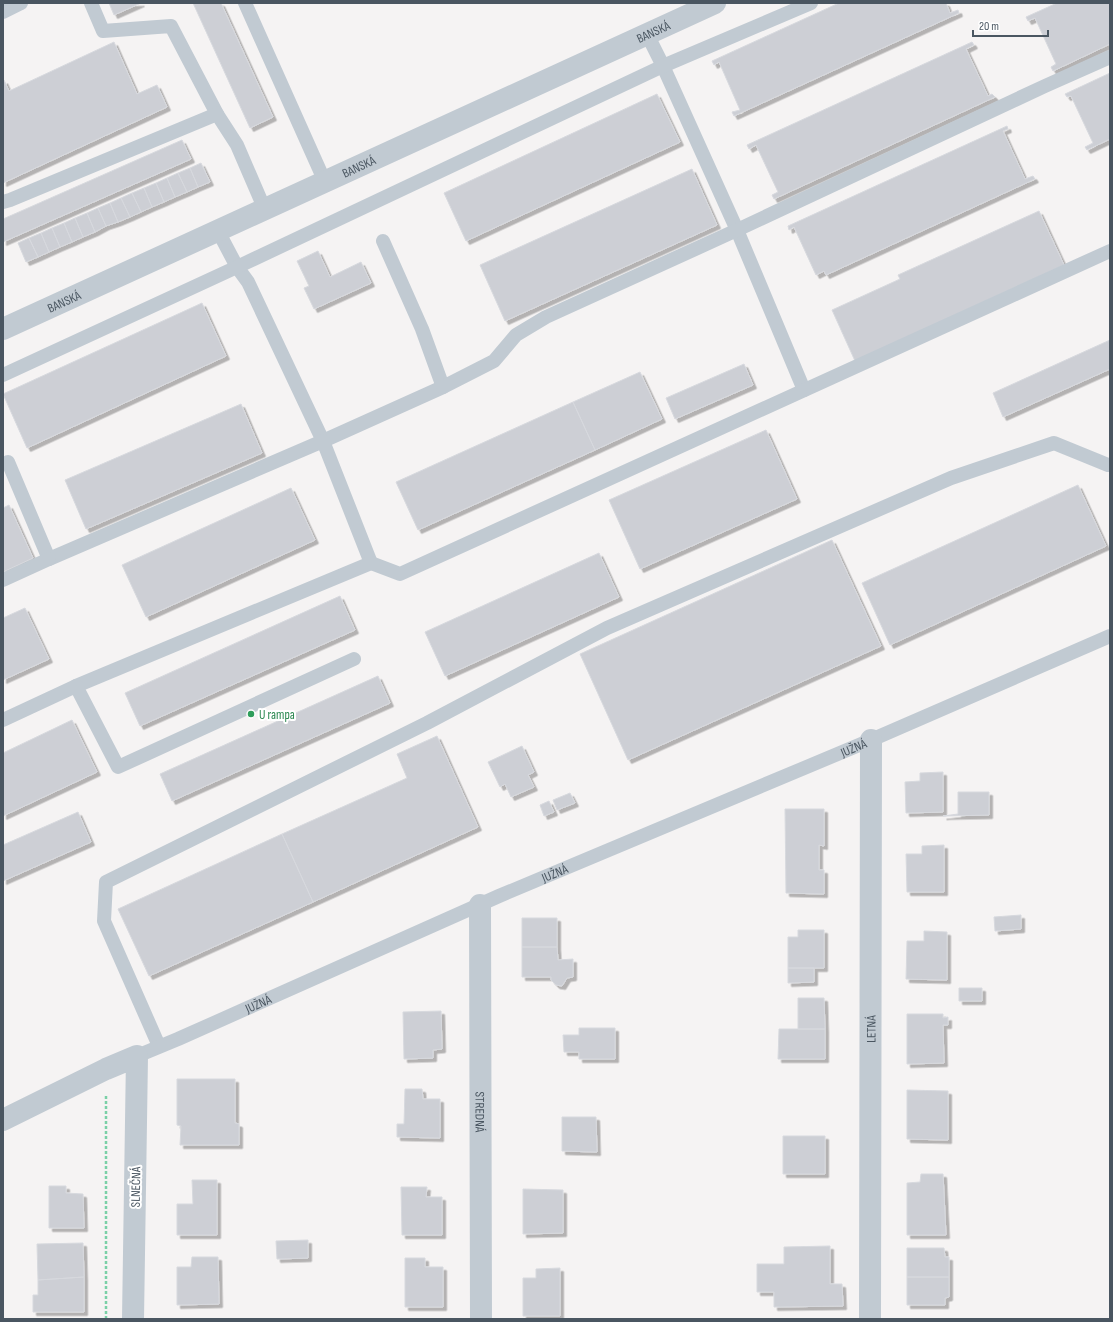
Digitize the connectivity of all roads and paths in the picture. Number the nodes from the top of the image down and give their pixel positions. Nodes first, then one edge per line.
1 (22, 3) edge
2 (91, 3) edge
3 (246, 3) edge
4 (715, 3) edge
5 (811, 3) edge
6 (3, 12) edge
7 (647, 34) junction
8 (1110, 57) edge
9 (663, 66) junction
10 (217, 114) junction
11 (325, 182) junction
12 (3, 202) edge
13 (265, 210) junction
14 (737, 230) junction
15 (218, 231) junction
16 (383, 241) dead end
17 (1110, 251) edge
18 (237, 267) junction
19 (3, 329) edge
20 (3, 375) edge
21 (443, 387) junction
22 (804, 390) junction
23 (323, 440) junction
24 (8, 462) dead end
25 (1108, 465) dead end
26 (49, 559) junction
27 (371, 563) junction
28 (3, 580) edge
29 (1110, 636) edge
30 (354, 659) dead end
31 (76, 686) junction
32 (3, 720) edge
33 (871, 740) junction
34 (480, 905) junction
35 (159, 1046) junction
36 (137, 1056) junction
37 (106, 1069) junction
38 (3, 1120) edge
39 (106, 1319) edge
40 (134, 1319) edge
41 (482, 1319) edge
42 (870, 1319) edge

1 - 6 lane
2 - 10 lane
3 - 11 lane
4 - 7 street, BANSKÁ
5 - 9 lane
7 - 9 lane
7 - 11 street, BANSKÁ
8 - 14 lane
9 - 14 lane
9 - 18 lane
10 - 12 lane
10 - 13 lane
11 - 13 street, BANSKÁ
13 - 15 street, BANSKÁ
14 - 21 lane
14 - 22 lane
15 - 18 lane
15 - 19 street, BANSKÁ
16 - 21 lane
17 - 22 lane
18 - 20 lane
18 - 23 lane
21 - 23 lane
22 - 27 lane
23 - 26 lane
23 - 27 lane
24 - 26 lane
25 - 35 lane
26 - 28 lane
27 - 31 lane
29 - 33 lane, JUŽNÁ
30 - 31 lane
31 - 32 lane
33 - 34 lane, JUŽNÁ
33 - 42 street, LETNÁ
34 - 35 lane, JUŽNÁ
34 - 41 street, STREDNÁ
35 - 36 lane, JUŽNÁ
36 - 37 street, JUŽNÁ
36 - 40 street, SLNEČNÁ
37 - 38 street, JUŽNÁ
37 - 39 path

